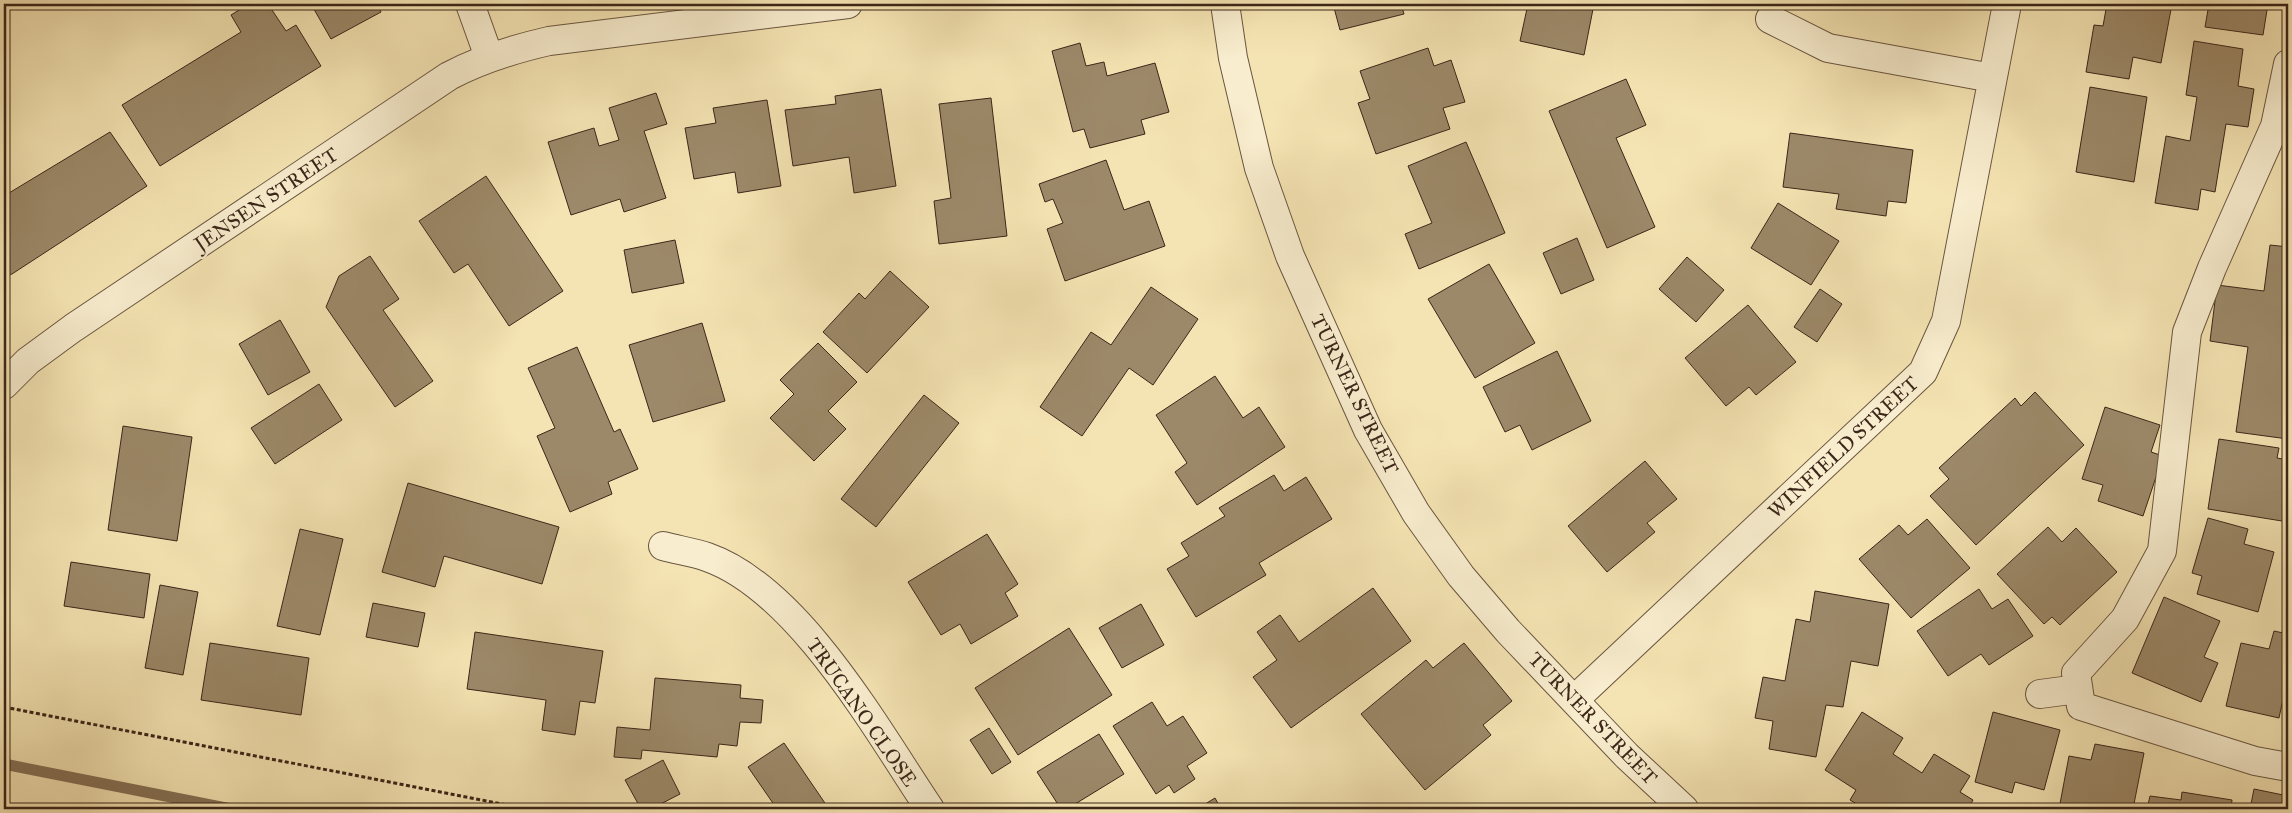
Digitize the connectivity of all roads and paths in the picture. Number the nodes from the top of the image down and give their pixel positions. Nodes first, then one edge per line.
1 (470, 4) edge
2 (848, 4) edge
3 (1225, 4) edge
4 (2007, 4) edge
5 (1770, 18) dead end
6 (489, 58) junction
7 (2288, 64) edge
8 (1992, 78) junction
9 (4, 385) edge
10 (663, 546) dead end
11 (2078, 690) junction
12 (2040, 694) dead end
13 (1574, 700) junction
14 (4, 706) edge
15 (2288, 767) edge
16 (528, 809) edge
17 (930, 809) edge
18 (1684, 809) edge

1 - 6 street
2 - 6 street, JENSEN STREET
3 - 13 street, TURNER STREET
4 - 8 street, WINFIELD STREET
5 - 8 street
6 - 9 street, JENSEN STREET
7 - 11 street
8 - 13 street, WINFIELD STREET
10 - 17 street, TRUCANO CLOSE
11 - 12 street
11 - 15 street
13 - 18 street, TURNER STREET
14 - 16 path

